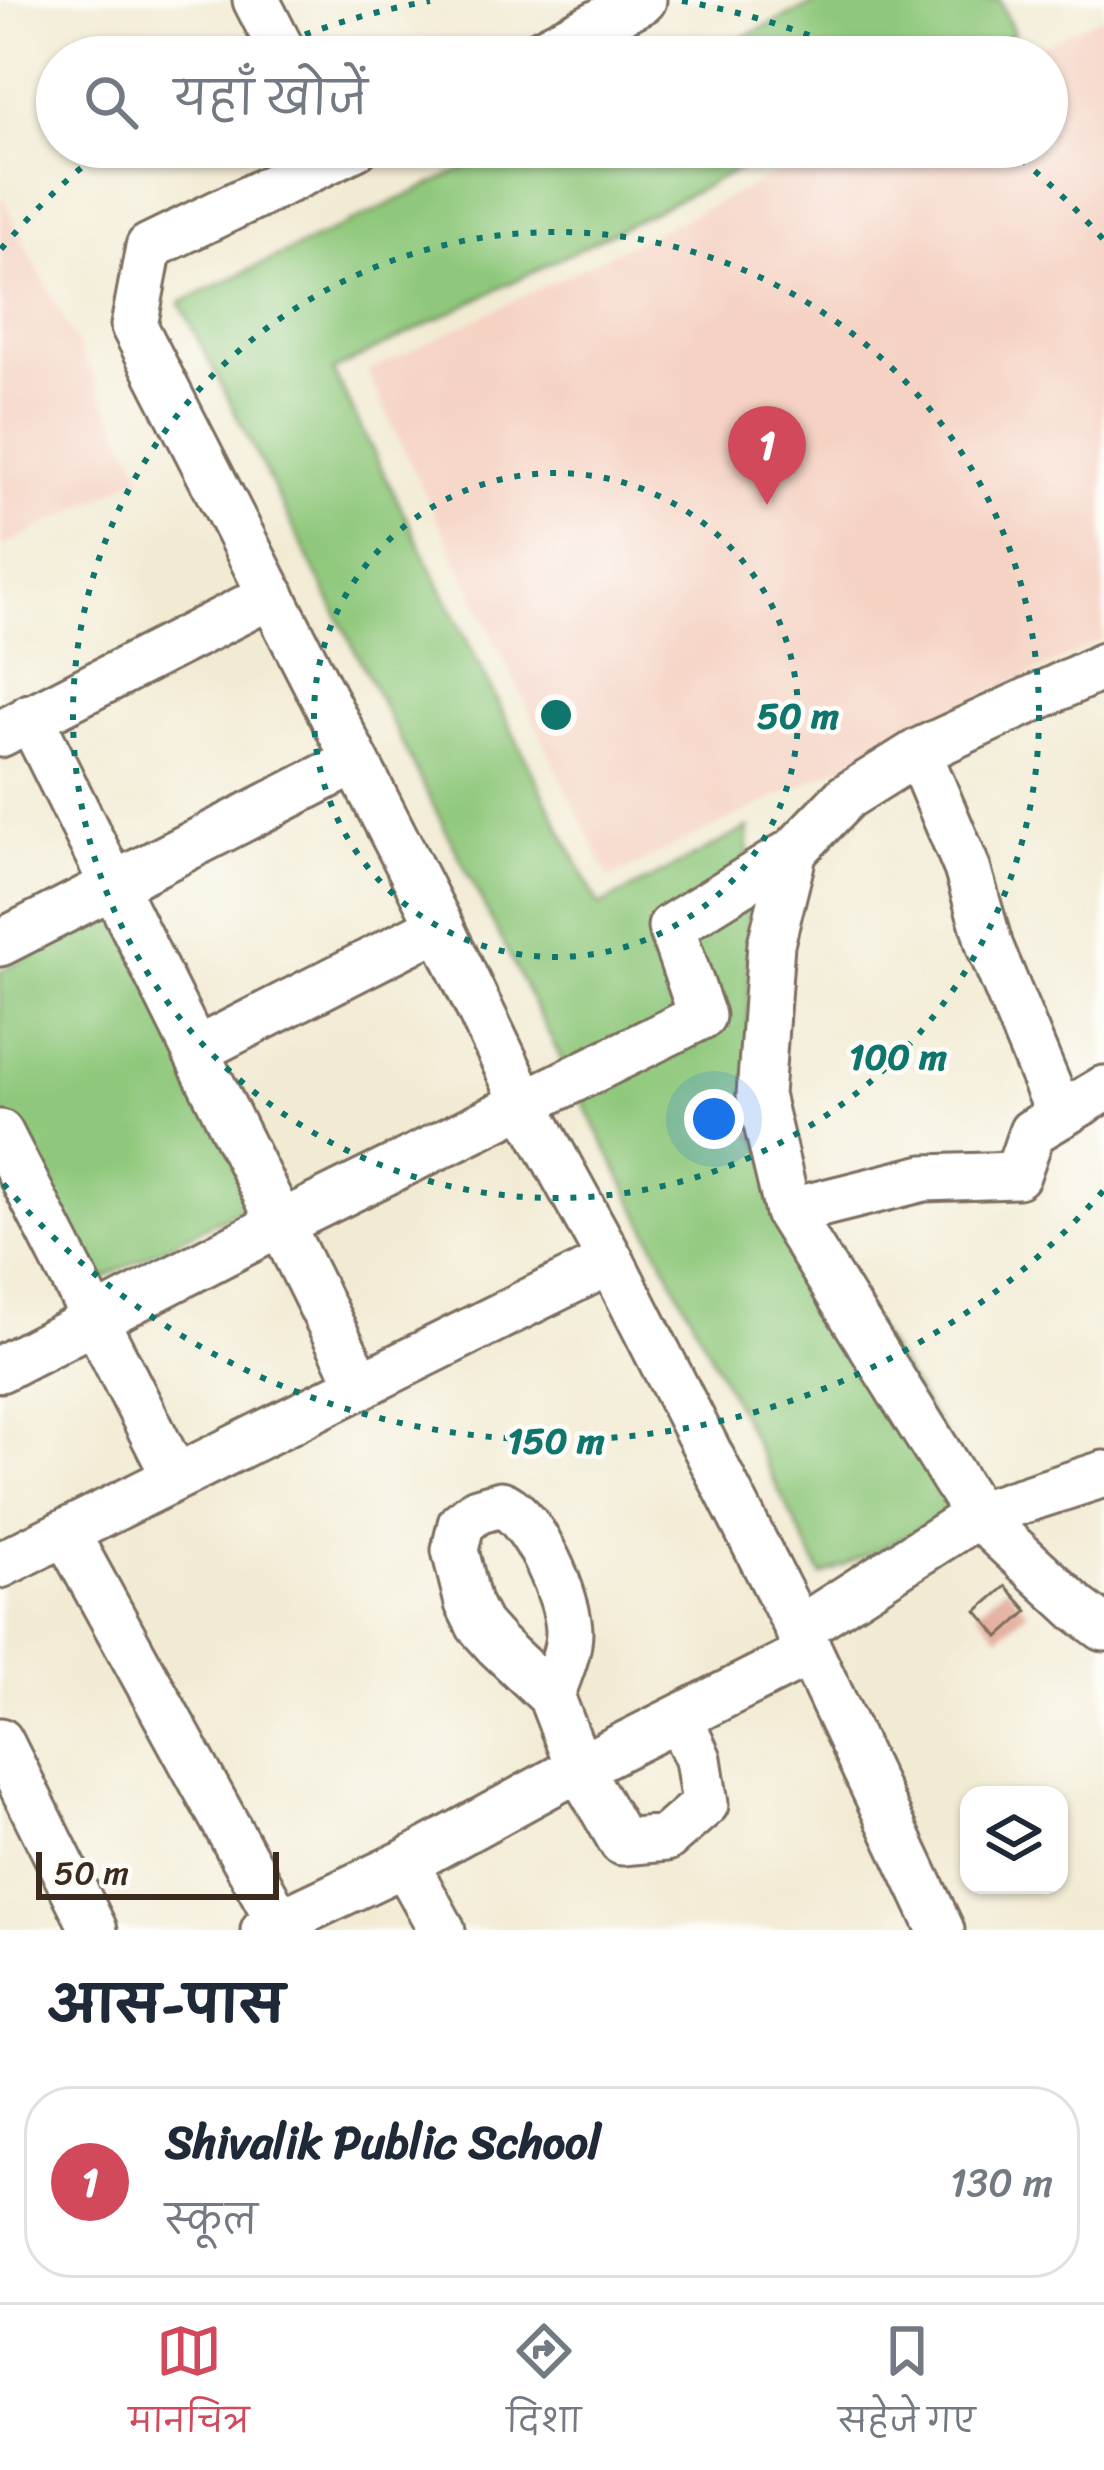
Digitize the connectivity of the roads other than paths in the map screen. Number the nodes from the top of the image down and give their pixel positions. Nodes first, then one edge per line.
1 (256, 0) edge
2 (643, 0) edge
3 (274, 36) edge
4 (573, 36) edge
5 (305, 168) edge
6 (272, 596) junction
7 (1104, 666) edge
8 (15, 725) edge
9 (918, 752) junction
10 (356, 761) junction
11 (794, 850) junction
12 (113, 886) junction
13 (440, 926) junction
14 (0, 943) edge
15 (768, 991) junction
16 (702, 1016) junction
17 (195, 1051) junction
18 (1104, 1089) edge
19 (525, 1105) junction
20 (1060, 1115) junction
21 (2, 1144) edge
22 (788, 1212) junction
23 (280, 1225) junction
24 (610, 1261) junction
25 (94, 1320) junction
26 (0, 1369) edge
27 (361, 1386) junction
28 (1104, 1474) edge
29 (175, 1477) junction
30 (977, 1515) junction
31 (66, 1532) junction
32 (0, 1565) edge
33 (1104, 1628) edge
34 (804, 1641) junction
35 (551, 1696) dead end
36 (679, 1718) junction
37 (0, 1741) edge
38 (579, 1768) junction
39 (405, 1863) junction
40 (272, 1926) edge
41 (94, 1930) edge
42 (442, 1930) edge
43 (941, 1930) edge

1 - 3 street
2 - 4 street
5 - 6 street
6 - 8 street
6 - 10 street
7 - 9 street
8 - 12 street
9 - 11 street
9 - 20 street
10 - 12 street
10 - 13 street
11 - 15 street
11 - 16 street
12 - 14 street
12 - 17 street
13 - 17 street
13 - 19 street
15 - 16 street
15 - 22 street
16 - 19 street
17 - 23 street
18 - 20 street
19 - 23 street
19 - 24 street
20 - 22 street
21 - 25 street
22 - 30 street
23 - 25 street
23 - 27 street
24 - 27 street
24 - 34 street
25 - 26 street
25 - 29 street
27 - 29 street
28 - 30 street
29 - 31 street
30 - 33 street
30 - 34 street
31 - 32 street
31 - 40 street
34 - 36 street
34 - 43 street
35 - 38 street
36 - 38 street
36 - 38 street
37 - 41 street
38 - 39 street
39 - 40 street
39 - 42 street

